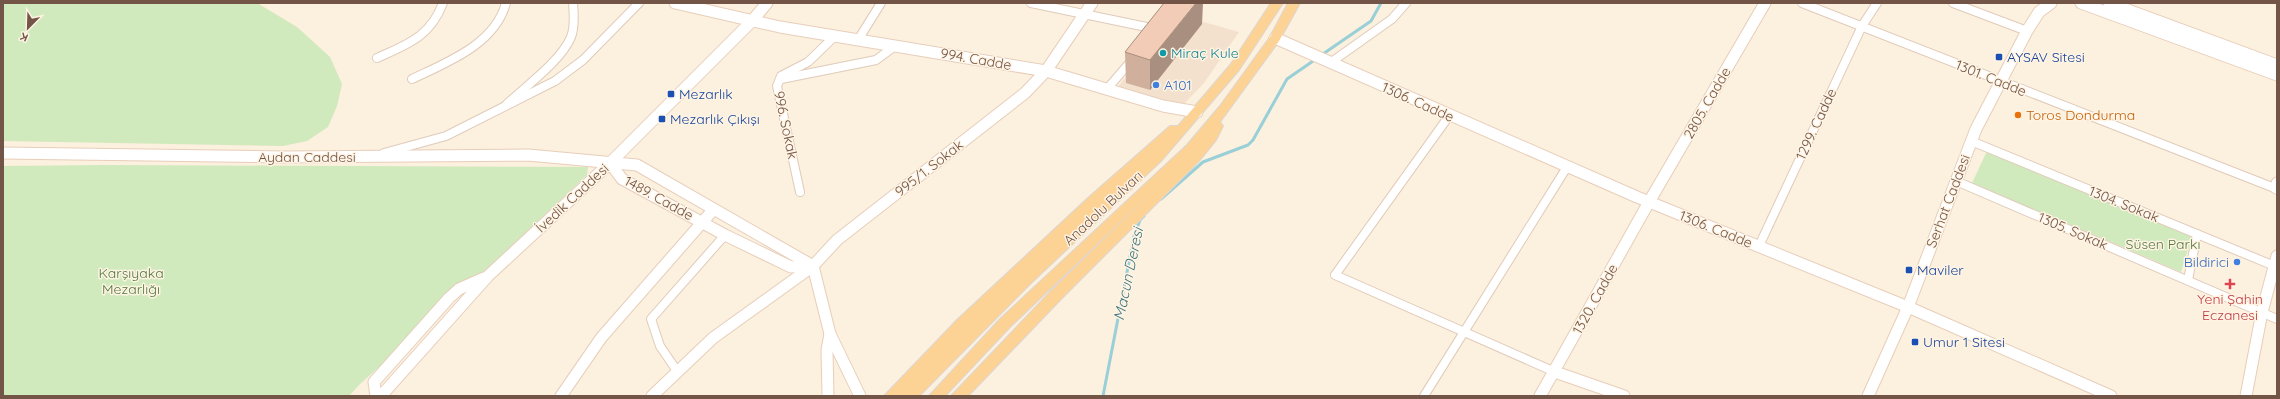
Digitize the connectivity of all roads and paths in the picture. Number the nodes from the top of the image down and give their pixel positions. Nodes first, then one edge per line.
1 (443, 3) edge
2 (506, 3) edge
3 (573, 3) edge
4 (639, 3) edge
5 (675, 3) edge
6 (767, 3) edge
7 (881, 3) edge
8 (1032, 3) edge
9 (1092, 3) edge
10 (1277, 3) edge
11 (1294, 3) edge
12 (1406, 3) edge
13 (1765, 3) edge
14 (1802, 3) edge
15 (1877, 3) edge
16 (1954, 3) edge
17 (2051, 3) edge
18 (2081, 3) edge
19 (2109, 3) edge
20 (2039, 8) edge
21 (1085, 13) junction
22 (752, 21) junction
23 (1862, 26) junction
24 (2027, 31) junction
25 (1154, 36) edge
26 (834, 37) junction
27 (1275, 38) junction
28 (858, 40) junction
29 (895, 46) junction
30 (1138, 54) edge
31 (378, 58) dead end
32 (1322, 59) junction
33 (2277, 65) edge
34 (1046, 72) junction
35 (2277, 75) edge
36 (412, 79) dead end
37 (779, 80) junction
38 (1999, 82) junction
39 (1107, 89) junction
40 (1224, 109) junction
41 (497, 112) junction
42 (1197, 112) junction
43 (1449, 116) junction
44 (1971, 141) junction
45 (3, 152) edge
46 (370, 157) junction
47 (610, 163) junction
48 (1568, 167) junction
49 (1956, 181) junction
50 (2277, 187) edge
51 (800, 192) dead end
52 (1649, 202) junction
53 (713, 210) junction
54 (702, 222) junction
55 (2197, 234) junction
56 (725, 235) junction
57 (1759, 246) junction
58 (2276, 263) edge
59 (813, 266) junction
60 (488, 276) junction
61 (2188, 280) junction
62 (1908, 307) junction
63 (2262, 312) junction
64 (2277, 318) edge
65 (1464, 332) junction
66 (830, 334) junction
67 (677, 371) junction
68 (1555, 372) junction
69 (376, 396) edge
70 (381, 396) edge
71 (561, 396) edge
72 (652, 396) edge
73 (828, 396) edge
74 (860, 396) edge
75 (891, 396) edge
76 (909, 396) edge
77 (936, 396) edge
78 (958, 396) edge
79 (1424, 396) edge
80 (1540, 396) edge
81 (1624, 396) edge
82 (1868, 396) edge
83 (2111, 396) edge
84 (2246, 396) edge

1 - 31 street
2 - 36 street
3 - 41 street
4 - 41 street
5 - 22 street, 994. Cadde
6 - 22 street, İvedik Caddesi
7 - 28 street
8 - 21 street
9 - 21 street, 995/1. Sokak
10 - 42 main road, Anadolu Bulvarı
11 - 27 main road, Anadolu Bulvarı
12 - 32 street
13 - 52 street, 2805. Cadde
14 - 23 street, 1301. Cadde
15 - 23 street, 1299. Cadde
16 - 24 street
17 - 20 street, Serhat Caddesi
18 - 35 street
19 - 33 street
20 - 24 street, Serhat Caddesi
21 - 25 street
21 - 34 street, 995/1. Sokak
22 - 26 street, 994. Cadde
22 - 47 street, İvedik Caddesi
23 - 38 street, 1301. Cadde
23 - 57 street, 1299. Cadde
24 - 38 street, Serhat Caddesi
26 - 28 street, 994. Cadde
26 - 37 street, 996. Sokak
27 - 32 street, 1306. Cadde
27 - 40 main road, Anadolu Bulvarı
28 - 29 street, 994. Cadde
29 - 34 street, 994. Cadde
29 - 37 street
30 - 39 street
32 - 43 street, 1306. Cadde
34 - 39 street, 994. Cadde
34 - 59 street, 995/1. Sokak
37 - 51 street, 996. Sokak
38 - 44 street, Serhat Caddesi
38 - 50 street, 1301. Cadde
39 - 42 street, 994. Cadde
40 - 77 main road, Anadolu Bulvarı
40 - 78 main road
41 - 46 street
42 - 75 main road
42 - 76 main road, Anadolu Bulvarı
43 - 48 street, 1306. Cadde
43 - 65 street
44 - 49 street, Serhat Caddesi
44 - 55 street, 1304. Sokak
45 - 46 street, Aydan Caddesi
46 - 47 street, Aydan Caddesi
47 - 53 street, 1489. Cadde
47 - 54 street, 1489. Cadde
47 - 60 street, İvedik Caddesi
48 - 52 street, 1306. Cadde
48 - 65 street
49 - 61 street, 1305. Sokak
49 - 62 street, Serhat Caddesi
52 - 57 street, 1306. Cadde
52 - 68 street, 1320. Cadde
53 - 54 street
53 - 59 street, 1489. Cadde
54 - 56 street, 1489. Cadde
54 - 71 street
55 - 58 street, 1304. Sokak
55 - 61 street
56 - 59 street, 1489. Cadde
56 - 67 street
57 - 62 street, 1306. Cadde
58 - 63 street
59 - 66 street
59 - 67 street, 995/1. Sokak
60 - 69 street
60 - 70 street, İvedik Caddesi
61 - 63 street, 1305. Sokak
62 - 82 street, Serhat Caddesi
62 - 83 street, 1306. Cadde
63 - 64 street, 1305. Sokak
63 - 84 street
65 - 68 street
65 - 79 street
66 - 73 street
66 - 74 street
67 - 72 street, 995/1. Sokak
68 - 80 street, 1320. Cadde
68 - 81 street

